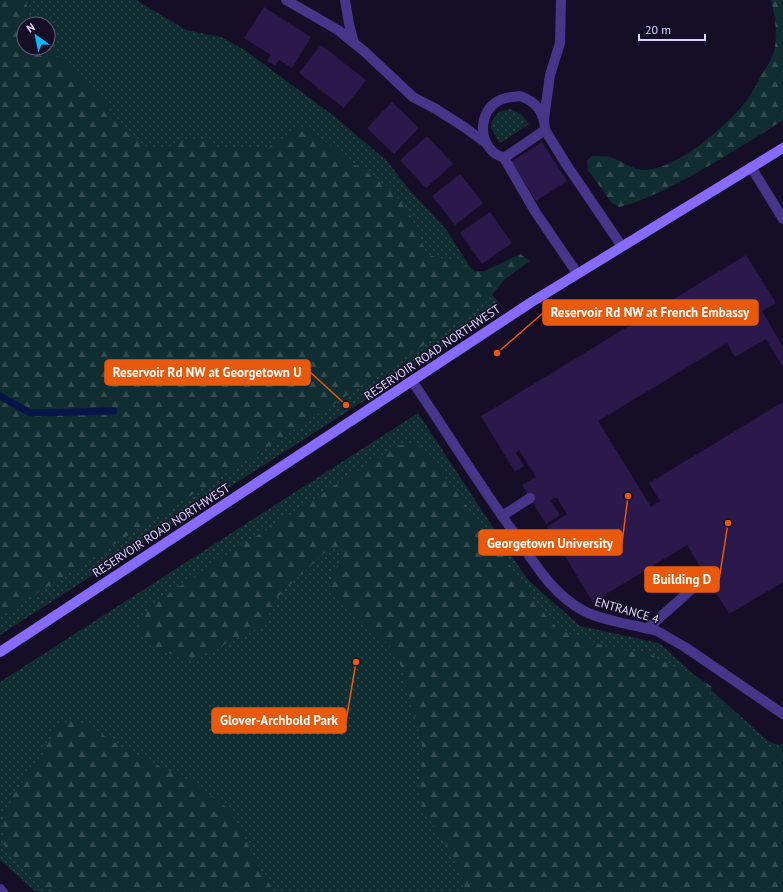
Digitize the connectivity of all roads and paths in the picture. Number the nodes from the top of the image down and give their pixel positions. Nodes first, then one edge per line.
1 (286, 0) edge
2 (345, 0) edge
3 (561, 0) edge
4 (354, 43) junction
5 (544, 119) junction
6 (545, 130) junction
7 (486, 143) junction
8 (783, 149) edge
9 (504, 158) junction
10 (751, 167) junction
11 (783, 219) edge
12 (621, 245) junction
13 (577, 273) junction
14 (412, 381) junction
15 (530, 498) dead end
16 (502, 516) junction
17 (693, 588) dead end
18 (648, 628) junction
19 (0, 652) edge
20 (783, 714) edge
21 (0, 889) edge
22 (3, 892) edge

1 - 4 street
2 - 4 street
3 - 5 street
4 - 7 street
5 - 6 street
5 - 7 street
6 - 9 street
6 - 12 street
7 - 9 street
8 - 10 main road, RESERVOIR ROAD NORTHWEST
9 - 13 street
10 - 11 street
10 - 12 main road, RESERVOIR ROAD NORTHWEST
12 - 13 main road, RESERVOIR ROAD NORTHWEST
13 - 14 main road, RESERVOIR ROAD NORTHWEST
14 - 16 street, ENTRANCE 4
14 - 19 main road, RESERVOIR ROAD NORTHWEST
15 - 16 street
16 - 18 street, ENTRANCE 4
17 - 18 street
18 - 20 street, ENTRANCE 4
21 - 22 street

